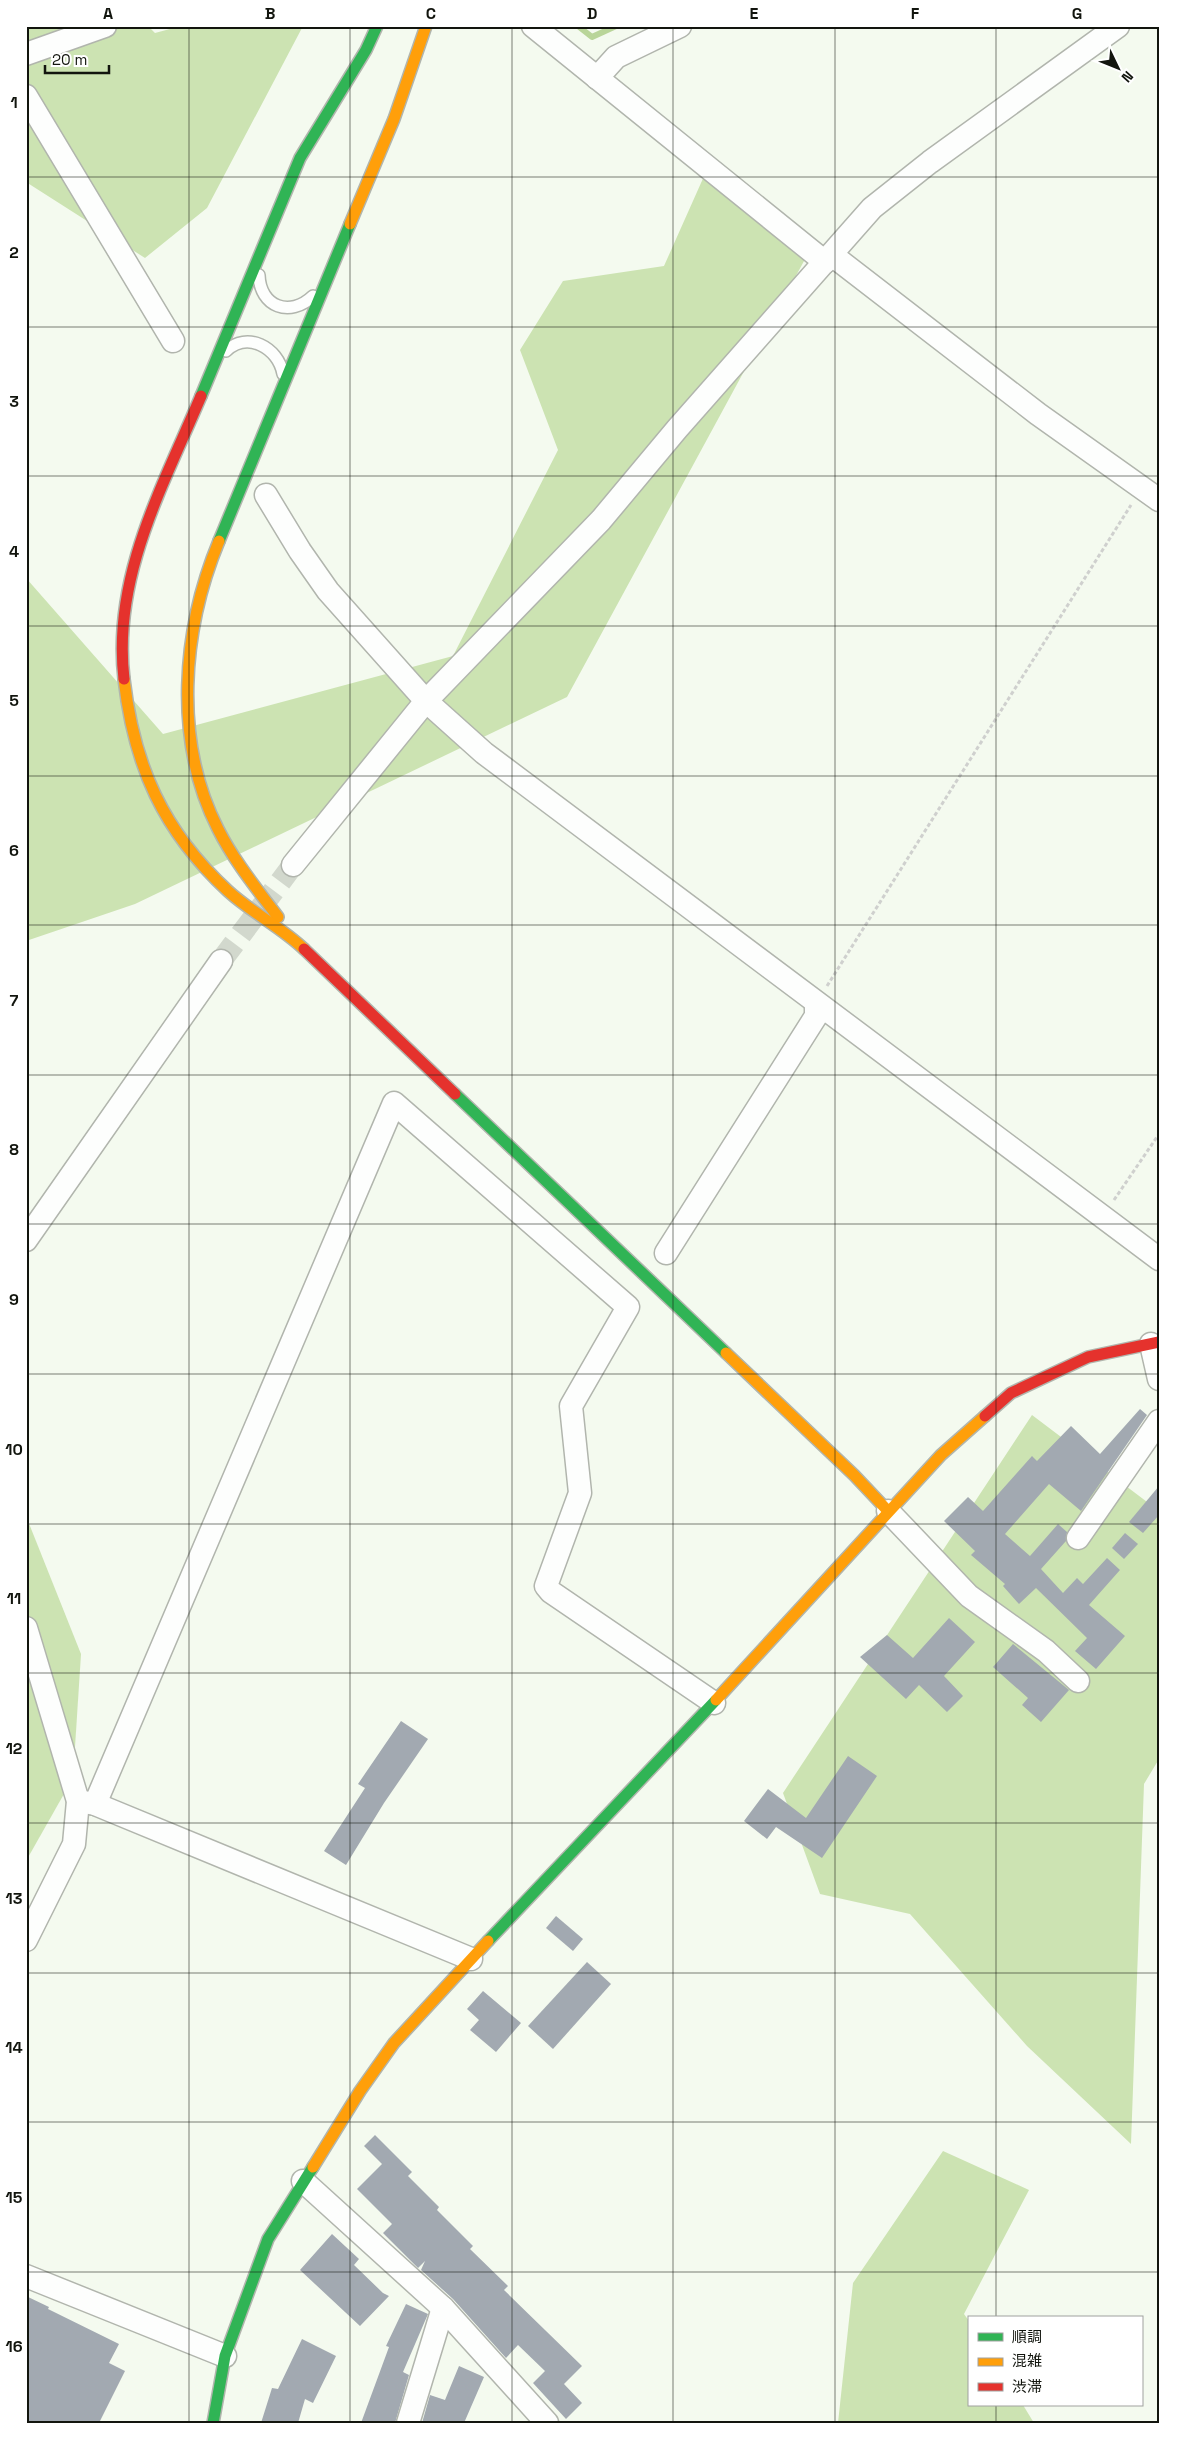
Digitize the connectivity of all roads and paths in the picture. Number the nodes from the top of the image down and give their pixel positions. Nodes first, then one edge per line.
1 (105, 26) edge
2 (377, 26) edge
3 (426, 26) edge
4 (533, 26) edge
5 (680, 26) edge
6 (1118, 26) edge
7 (26, 54) edge
8 (597, 78) junction
9 (26, 96) edge
10 (258, 254) junction
11 (828, 259) junction
12 (326, 285) junction
13 (173, 341) dead end
14 (218, 359) junction
15 (284, 384) junction
16 (266, 494) dead end
17 (1150, 494) edge
18 (426, 701) junction
19 (293, 865) tunnel mouth
20 (296, 941) junction
21 (221, 961) tunnel mouth
22 (816, 1003) junction
23 (1159, 1134) edge
24 (1103, 1216) junction
25 (26, 1240) edge
26 (666, 1253) dead end
27 (1159, 1259) edge
28 (1155, 1343) edge
29 (1159, 1379) edge
30 (1159, 1421) edge
31 (888, 1511) junction
32 (1078, 1538) dead end
33 (26, 1628) edge
34 (1078, 1681) dead end
35 (714, 1703) junction
36 (86, 1802) junction
37 (26, 1940) edge
38 (471, 1959) junction
39 (303, 2181) junction
40 (26, 2276) edge
41 (443, 2308) junction
42 (224, 2356) junction
43 (213, 2423) edge
44 (408, 2423) edge
45 (547, 2423) edge

1 - 7 street
2 - 10 main road
3 - 12 main road
4 - 8 street
5 - 8 street
6 - 11 street
8 - 11 street
9 - 13 street
10 - 12 lane
10 - 14 main road
11 - 17 street
11 - 18 street
12 - 15 main road
14 - 15 lane
14 - 20 main road
15 - 20 main road
16 - 18 street
17 - 22 path
18 - 19 street
18 - 22 street
20 - 31 main road
21 - 25 street
22 - 24 street
22 - 26 street
23 - 24 path
24 - 27 street
28 - 29 street
28 - 31 main road
30 - 32 street
31 - 34 street
31 - 35 main road
33 - 36 street
35 - 36 street
35 - 38 main road
36 - 37 street
36 - 38 street
38 - 39 main road
39 - 41 street
39 - 42 main road
40 - 42 street
41 - 44 street
41 - 45 street
42 - 43 main road

